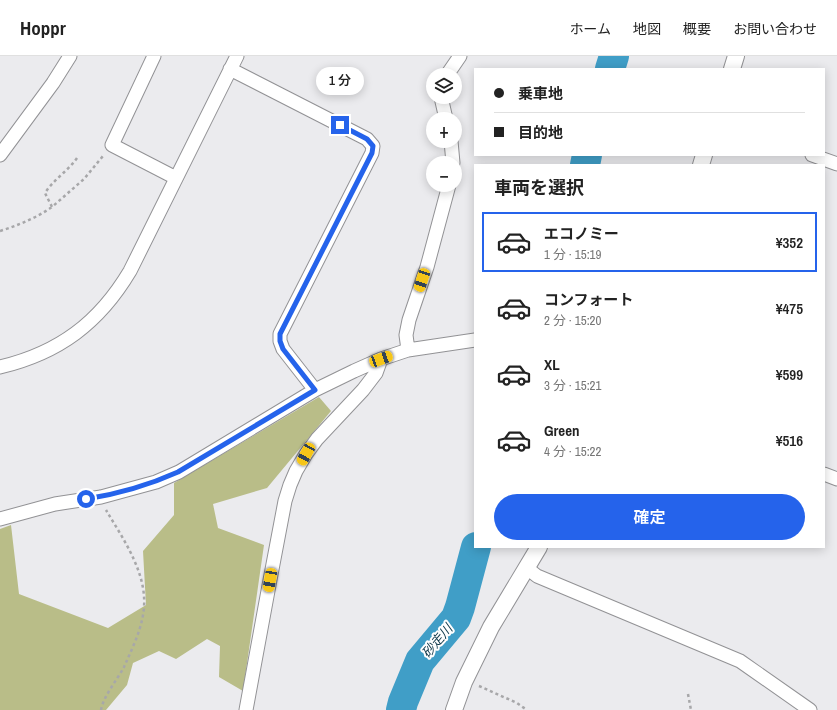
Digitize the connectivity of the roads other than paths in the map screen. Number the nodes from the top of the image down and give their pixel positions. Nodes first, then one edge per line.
1 (70, 56) edge
2 (154, 56) edge
3 (237, 56) edge
4 (460, 56) edge
5 (736, 56) edge
6 (452, 68) edge
7 (732, 68) edge
8 (230, 70) junction
9 (0, 155) edge
10 (815, 156) edge
11 (837, 164) edge
12 (176, 178) junction
13 (447, 192) edge
14 (474, 340) edge
15 (408, 350) junction
16 (381, 359) junction
17 (0, 367) edge
18 (315, 390) junction
19 (825, 474) edge
20 (837, 479) edge
21 (0, 518) edge
22 (538, 548) edge
23 (527, 568) junction
24 (246, 710) edge
25 (454, 710) edge
26 (810, 710) edge

1 - 9 street
2 - 12 street
3 - 8 street
4 - 6 street
5 - 7 street
8 - 12 street
8 - 18 street
10 - 11 street
12 - 17 street
13 - 15 street
14 - 15 street
15 - 16 street
16 - 18 street
16 - 24 street
18 - 21 street
19 - 20 street
22 - 23 street
23 - 25 street
23 - 26 street

